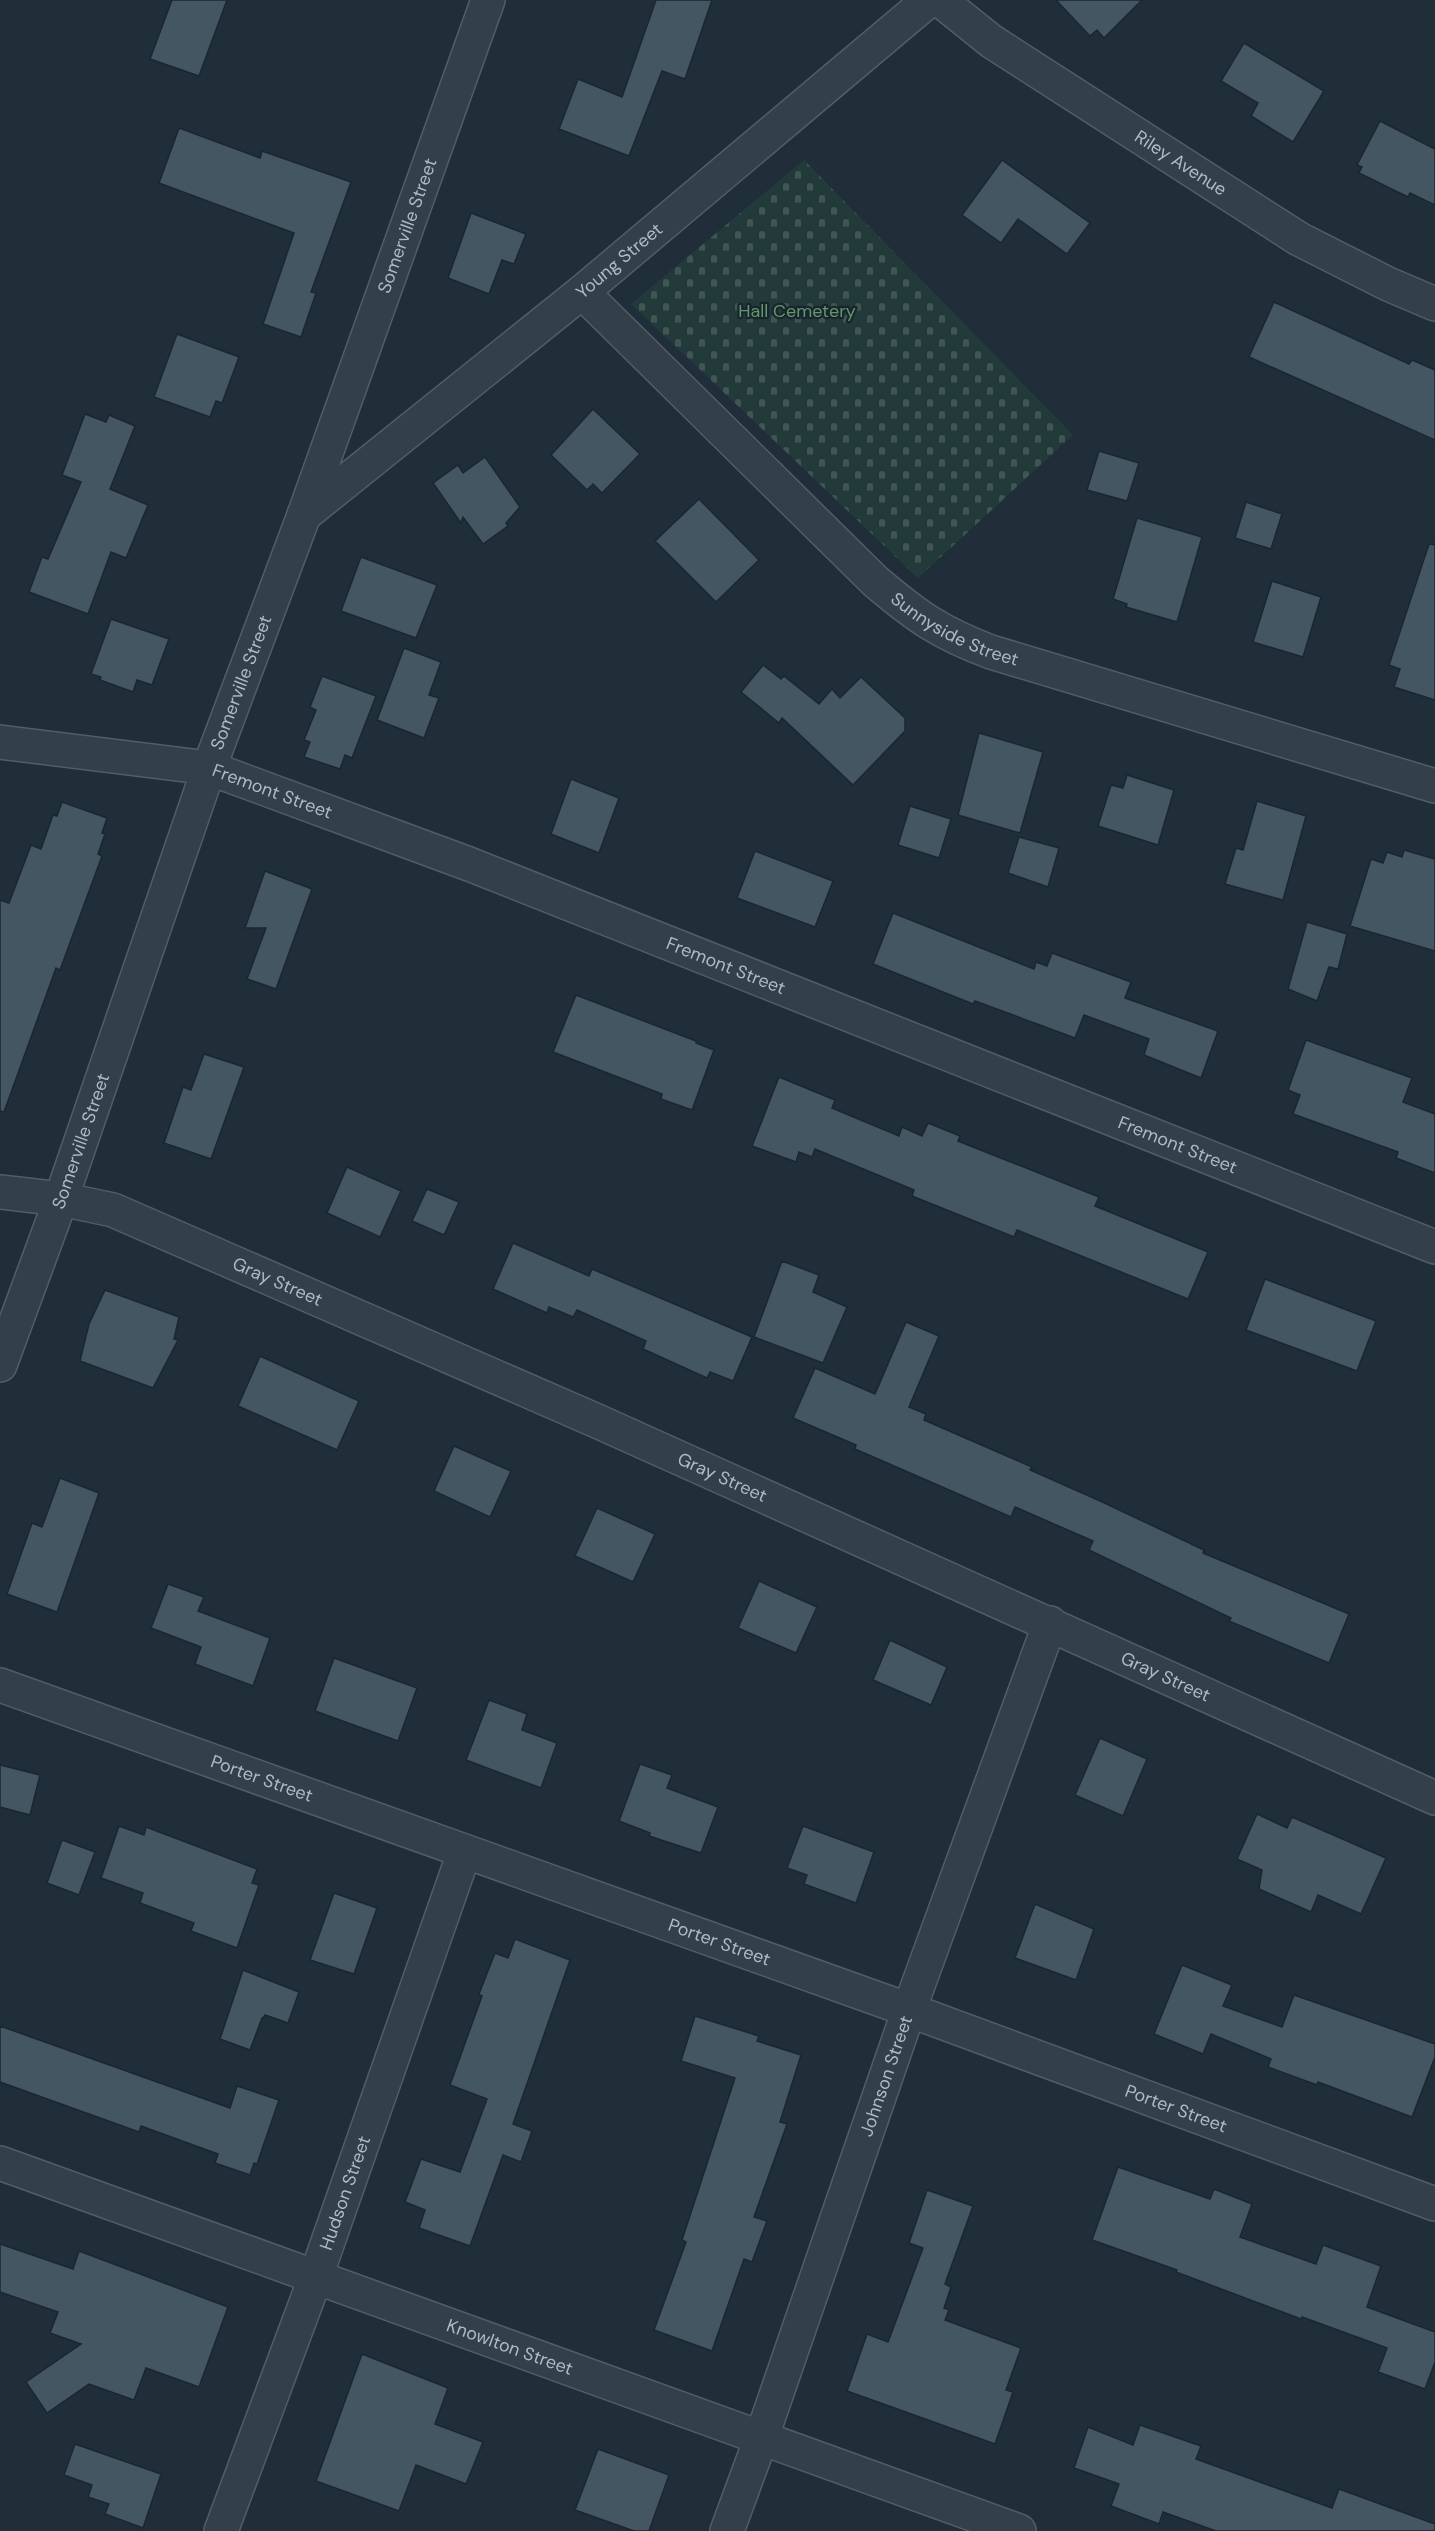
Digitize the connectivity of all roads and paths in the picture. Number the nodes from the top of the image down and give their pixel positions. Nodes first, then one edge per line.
1 (488, 0) edge
2 (929, 0) edge
3 (940, 0) edge
4 (582, 292) junction
5 (1435, 304) edge
6 (304, 515) junction
7 (0, 742) edge
8 (209, 768) junction
9 (1435, 786) edge
10 (0, 1192) edge
11 (61, 1199) junction
12 (1435, 1247) edge
13 (0, 1365) edge
14 (1050, 1623) junction
15 (0, 1685) edge
16 (1435, 1798) edge
17 (464, 1852) junction
18 (909, 2010) junction
19 (0, 2163) edge
20 (1435, 2204) edge
21 (316, 2276) junction
22 (762, 2436) junction
23 (221, 2531) edge
24 (727, 2531) edge
25 (1019, 2531) edge

1 - 6 street, Somerville Street
2 - 4 street, Young Street
3 - 5 street, Riley Avenue
4 - 6 street, Young Street
4 - 9 street, Sunnyside Street
6 - 8 street, Somerville Street
7 - 8 street, Fremont Street
8 - 11 street, Somerville Street
8 - 12 street, Fremont Street
10 - 11 street, Gray Street
11 - 13 street, Somerville Street
11 - 14 street, Gray Street
14 - 16 street, Gray Street
14 - 18 street, Johnson Street
15 - 17 street, Porter Street
17 - 18 street, Porter Street
17 - 21 street, Hudson Street
18 - 20 street, Porter Street
18 - 22 street, Johnson Street
19 - 21 street, Knowlton Street
21 - 22 street, Knowlton Street
21 - 23 street, Hudson Street
22 - 24 street, Johnson Street
22 - 25 street, Knowlton Street

